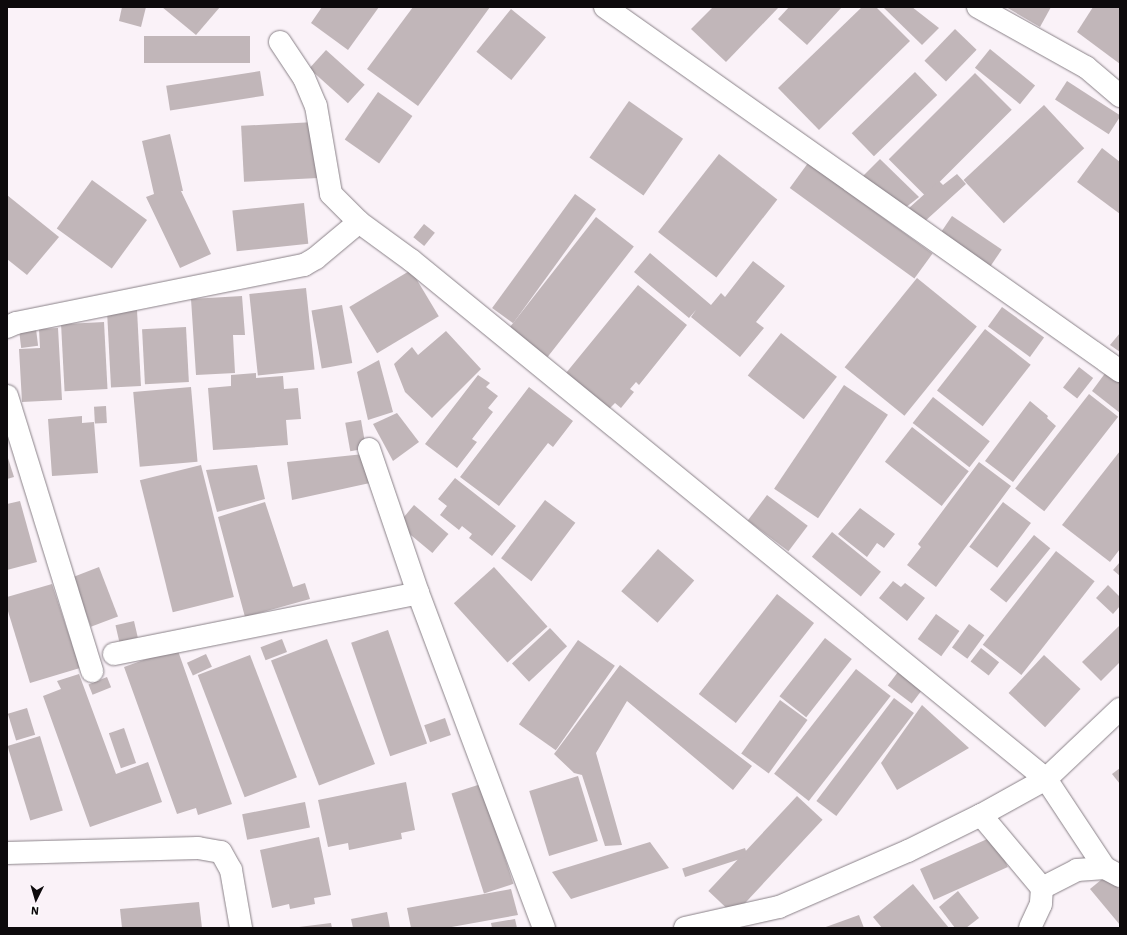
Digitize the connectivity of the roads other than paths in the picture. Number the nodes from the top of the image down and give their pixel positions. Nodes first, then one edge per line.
1 (605, 7) edge
2 (978, 7) edge
3 (280, 42) dead end
4 (1120, 96) edge
5 (359, 222) junction
6 (7, 327) edge
7 (1120, 371) edge
8 (7, 396) edge
9 (369, 449) dead end
10 (418, 593) junction
11 (114, 654) dead end
12 (92, 671) dead end
13 (1120, 709) edge
14 (1046, 779) junction
15 (981, 815) junction
16 (7, 853) edge
17 (1113, 872) edge
18 (1042, 888) junction
19 (241, 928) edge
20 (544, 928) edge
21 (685, 928) edge
22 (1030, 928) edge

1 - 7 street
2 - 4 street
3 - 5 street
5 - 6 street
5 - 14 street
8 - 12 street
9 - 10 street
10 - 11 street
10 - 20 street
13 - 14 street
14 - 15 street
14 - 17 street
15 - 18 street
15 - 21 street
16 - 19 street
17 - 18 street
18 - 22 street

